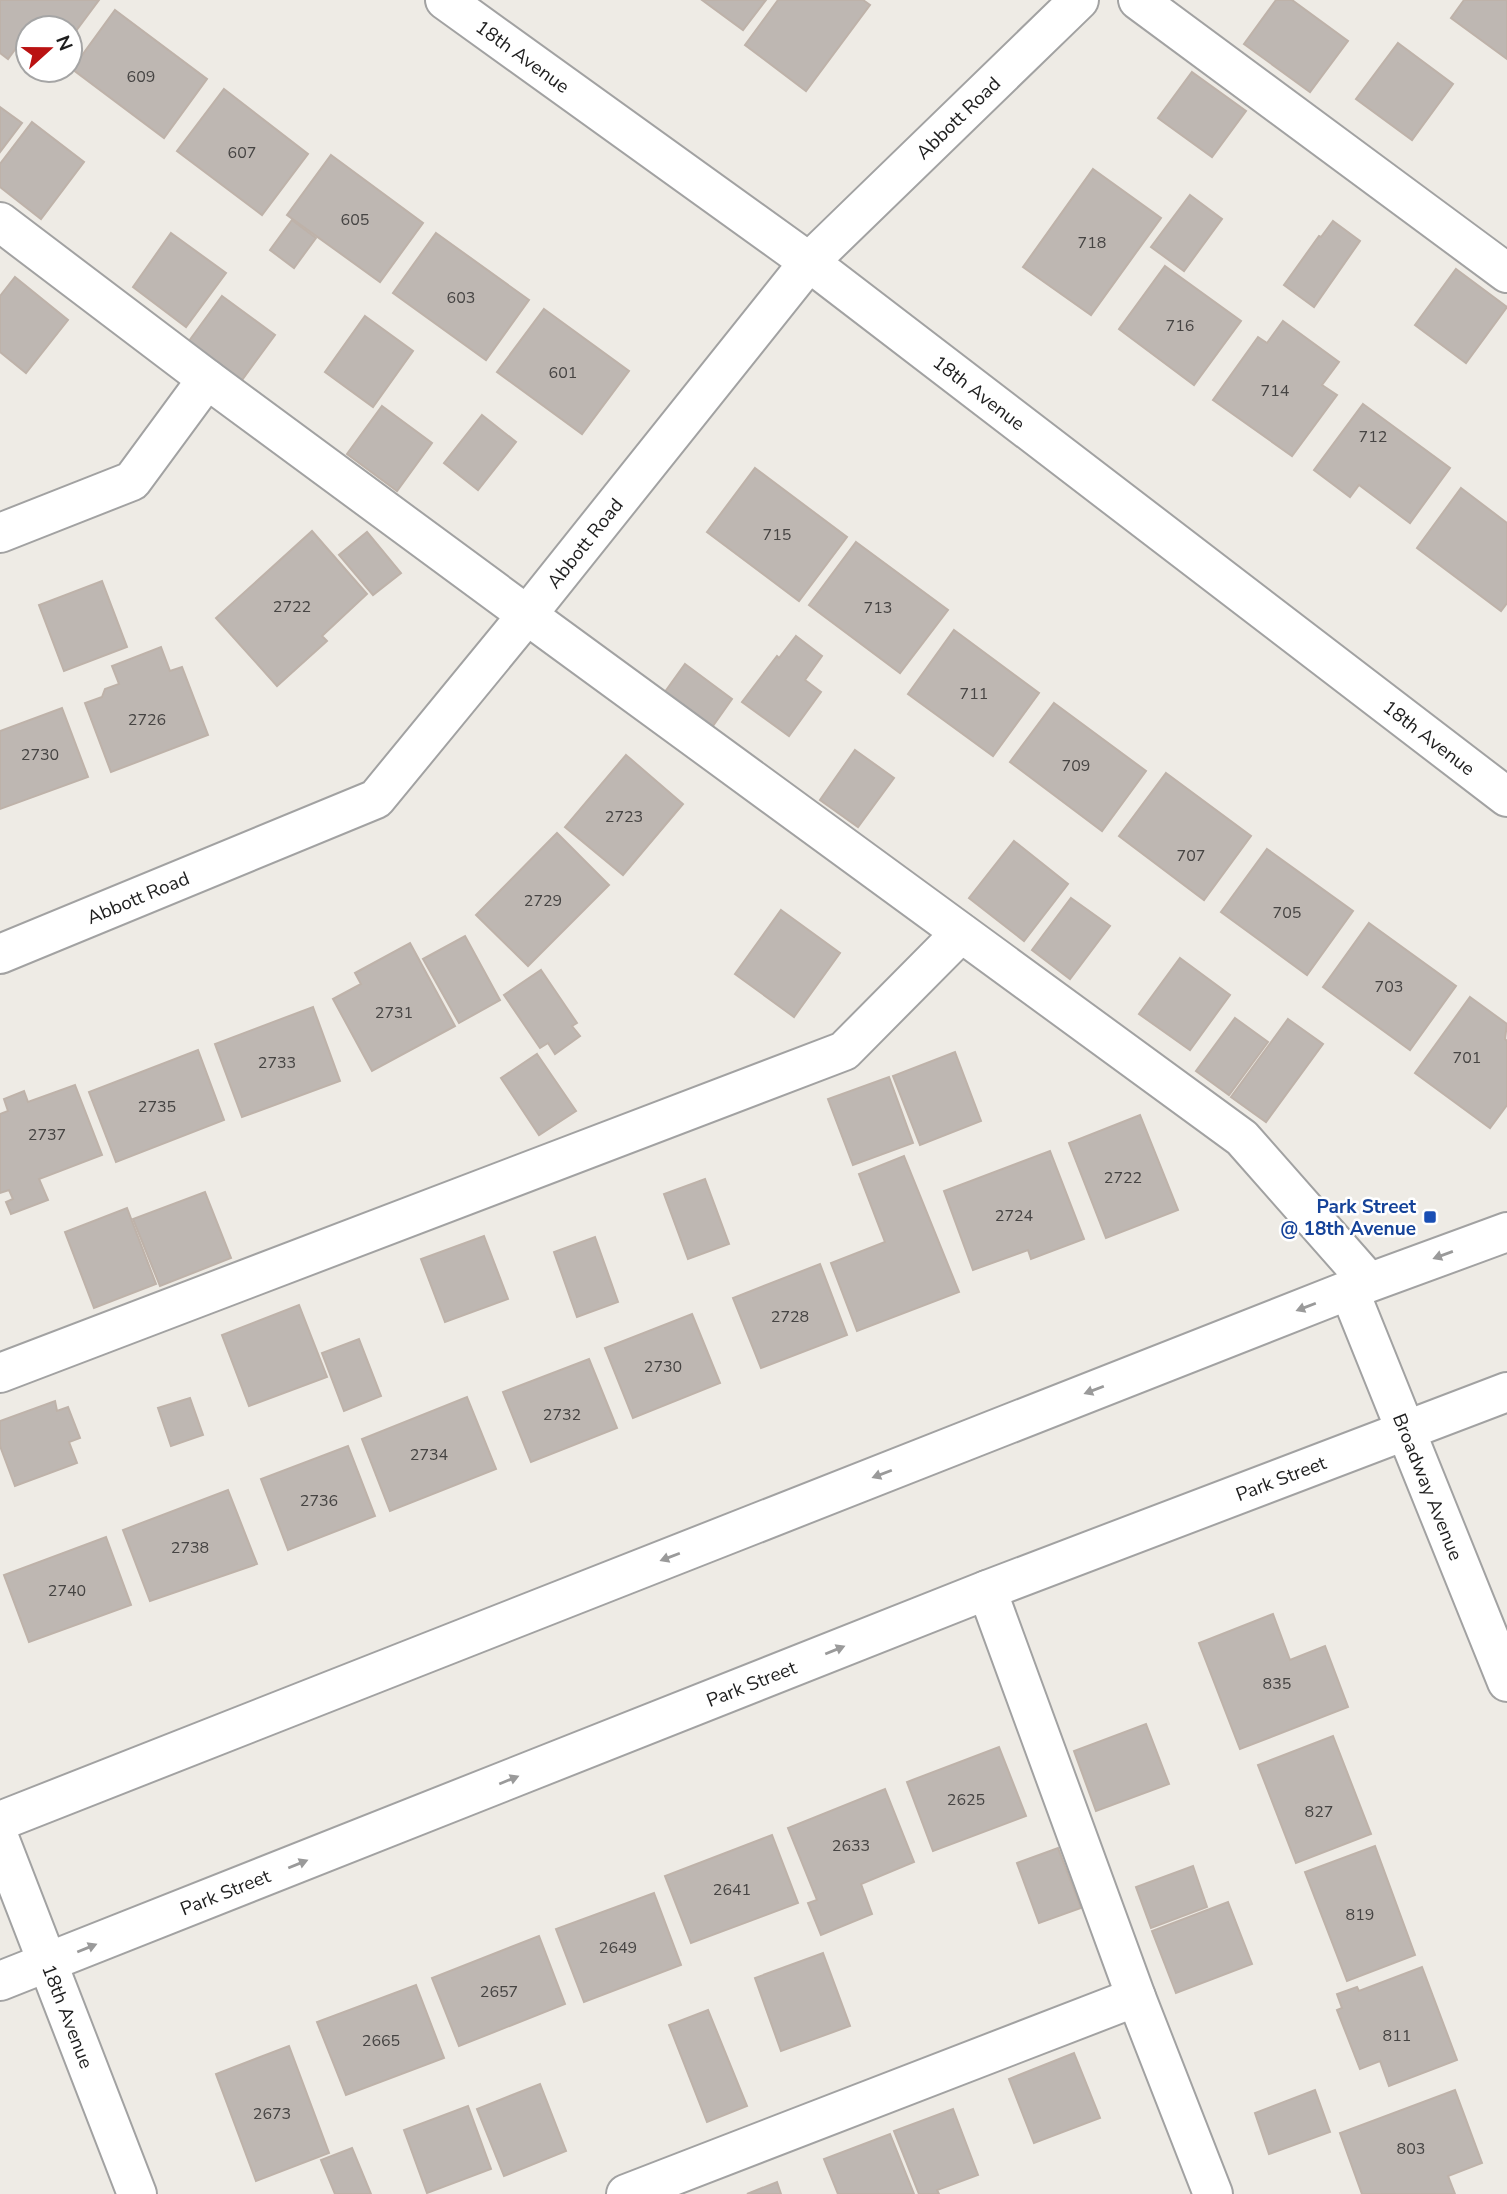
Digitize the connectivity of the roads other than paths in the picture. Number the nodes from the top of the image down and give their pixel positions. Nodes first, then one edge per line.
1 (445, 0) edge
2 (1079, 0) edge
3 (1138, 0) edge
4 (0, 222) edge
5 (809, 262) junction
6 (1507, 273) edge
7 (207, 379) junction
8 (0, 533) edge
9 (527, 615) junction
10 (1507, 797) edge
11 (961, 933) junction
12 (0, 954) edge
13 (1507, 1232) edge
14 (1359, 1286) junction
15 (0, 1373) edge
16 (1507, 1392) edge
17 (1406, 1431) junction
18 (987, 1590) junction
19 (1507, 1682) edge
20 (0, 1821) edge
21 (0, 1840) edge
22 (49, 1963) junction
23 (0, 1981) edge
24 (1136, 1997) junction
25 (137, 2194) edge
26 (626, 2194) edge
27 (1213, 2194) edge

1 - 5 street, 18th Avenue
2 - 5 street, Abbott Road
3 - 6 street
4 - 7 street, Broadway Avenue
5 - 9 street, Abbott Road
5 - 10 street, 18th Avenue
7 - 8 street
7 - 9 street, Broadway Avenue
9 - 11 street, Broadway Avenue
9 - 12 street, Abbott Road
11 - 14 street, Broadway Avenue
11 - 15 street
13 -> 14 street
14 - 17 street, Broadway Avenue
14 -> 20 street
16 - 17 street, Park Street
17 - 18 street, Park Street
17 - 19 street, Broadway Avenue
22 -> 18 street, Park Street
18 - 24 street
21 - 22 street, 18th Avenue
22 - 23 street, Park Street
22 - 25 street, 18th Avenue
24 - 26 street
24 - 27 street

